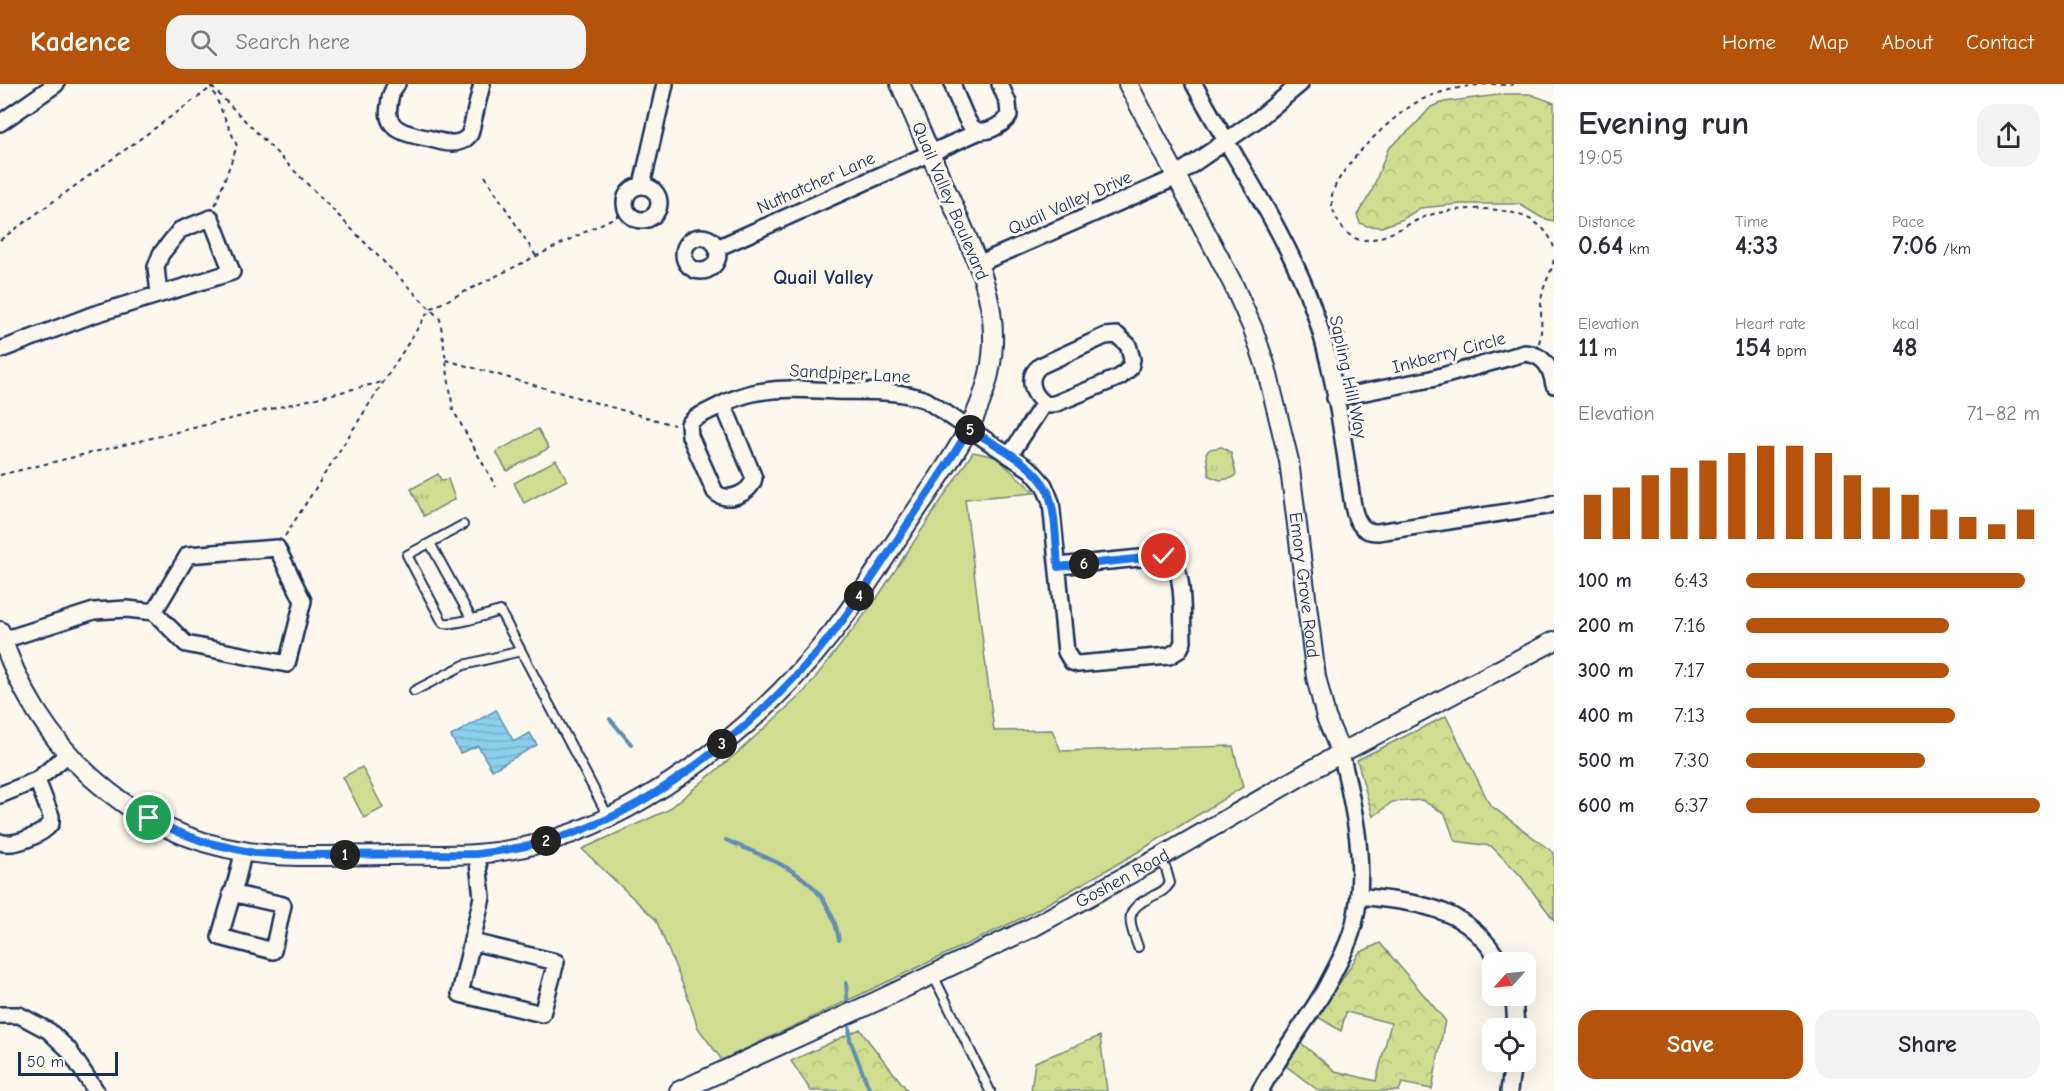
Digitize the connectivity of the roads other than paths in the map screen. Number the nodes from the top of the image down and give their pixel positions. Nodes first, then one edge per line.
1 (56, 84) edge
2 (397, 84) edge
3 (482, 84) edge
4 (665, 84) edge
5 (900, 84) edge
6 (953, 84) edge
7 (1000, 84) edge
8 (1128, 84) edge
9 (1194, 84) edge
10 (1300, 84) edge
11 (0, 123) edge
12 (980, 131) junction
13 (1226, 142) junction
14 (930, 154) junction
15 (1177, 175) junction
16 (642, 185) junction
17 (717, 248) dead end
18 (978, 264) junction
19 (159, 294) junction
20 (0, 350) edge
21 (1554, 385) edge
22 (1335, 398) junction
23 (1044, 403) junction
24 (723, 404) junction
25 (969, 429) junction
26 (1010, 455) junction
27 (1554, 502) edge
28 (463, 525) dead end
29 (430, 543) junction
30 (1058, 567) junction
31 (154, 612) junction
32 (471, 618) junction
33 (1, 637) edge
34 (1554, 641) edge
35 (521, 651) junction
36 (414, 691) dead end
37 (1341, 753) junction
38 (68, 754) junction
39 (36, 780) junction
40 (0, 795) edge
41 (608, 818) junction
42 (0, 842) edge
43 (243, 852) junction
44 (477, 854) junction
45 (1159, 858) junction
46 (231, 893) junction
47 (1359, 896) junction
48 (473, 942) junction
49 (1138, 947) dead end
50 (1491, 952) edge
51 (933, 975) junction
52 (0, 1015) edge
53 (1512, 1072) edge
54 (96, 1091) edge
55 (679, 1091) edge
56 (990, 1091) edge
57 (1260, 1091) edge
58 (1509, 1091) edge

1 - 11 street
2 - 3 street
4 - 16 street
5 - 14 street, Quail Valley Boulevard
6 - 12 street
7 - 12 street, Nuthatcher Lane
8 - 15 street, Emory Grove Road
9 - 13 street
10 - 13 street, Quail Valley Drive
12 - 14 street, Nuthatcher Lane
13 - 15 street, Quail Valley Drive
13 - 22 street, Sapling Hill Way
14 - 17 street, Nuthatcher Lane
14 - 18 street, Quail Valley Boulevard
15 - 18 street, Quail Valley Drive
15 - 37 street, Emory Grove Road
16 - 16 street
18 - 25 street, Quail Valley Boulevard
19 - 19 street
19 - 20 street
21 - 22 street, Inkberry Circle
22 - 27 street, Sapling Hill Way
23 - 23 street
23 - 26 street
24 - 24 street, Sandpiper Lane
24 - 25 street, Sandpiper Lane
25 - 26 street, Sandpiper Lane
25 - 41 street, Quail Valley Boulevard
26 - 30 street, Sandpiper Lane
28 - 29 lane
29 - 32 lane
29 - 32 lane
30 - 30 street, Sandpiper Lane
31 - 31 street
31 - 33 street
32 - 35 lane
33 - 38 street, Quail Valley Boulevard
34 - 37 street, Goshen Road
35 - 36 lane
35 - 41 lane
37 - 45 street, Goshen Road
37 - 47 street, Emory Grove Road
38 - 39 street
38 - 43 street, Quail Valley Boulevard
39 - 40 street
39 - 42 street
41 - 44 street, Quail Valley Boulevard
43 - 44 street, Quail Valley Boulevard
43 - 46 street
44 - 48 street
45 - 49 lane
45 - 51 street, Goshen Road
46 - 46 street
47 - 50 street
47 - 57 street, Emory Grove Road
48 - 48 street
51 - 55 street, Goshen Road
51 - 56 lane
52 - 54 street
53 - 58 street

